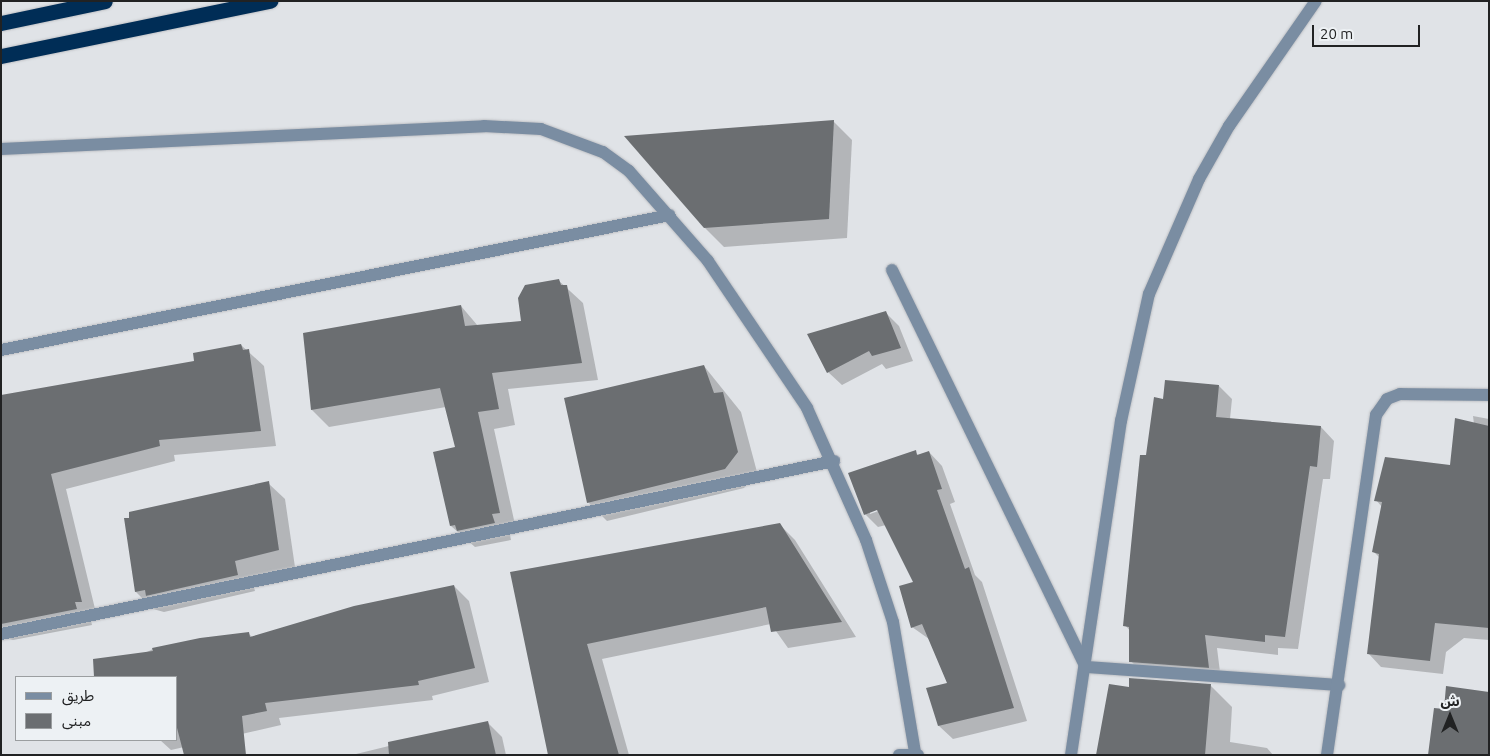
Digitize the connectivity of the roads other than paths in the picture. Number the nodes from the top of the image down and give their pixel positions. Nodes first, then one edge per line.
1 (105, 1) edge
2 (270, 1) edge
3 (1316, 1) edge
4 (1, 23) edge
5 (1, 56) edge
6 (1, 149) edge
7 (670, 215) junction
8 (892, 270) dead end
9 (1, 350) edge
10 (1489, 395) edge
11 (834, 461) junction
12 (1, 634) edge
13 (1086, 667) junction
14 (1339, 685) junction
15 (916, 753) edge
16 (899, 755) edge
17 (1071, 755) edge
18 (1327, 755) edge

1 - 4 highway
2 - 5 highway
3 - 13 street
6 - 7 street
7 - 9 street
7 - 11 street
8 - 13 street
10 - 14 street
11 - 12 street
11 - 15 street
13 - 14 street
13 - 17 street
14 - 18 street
15 - 16 street

